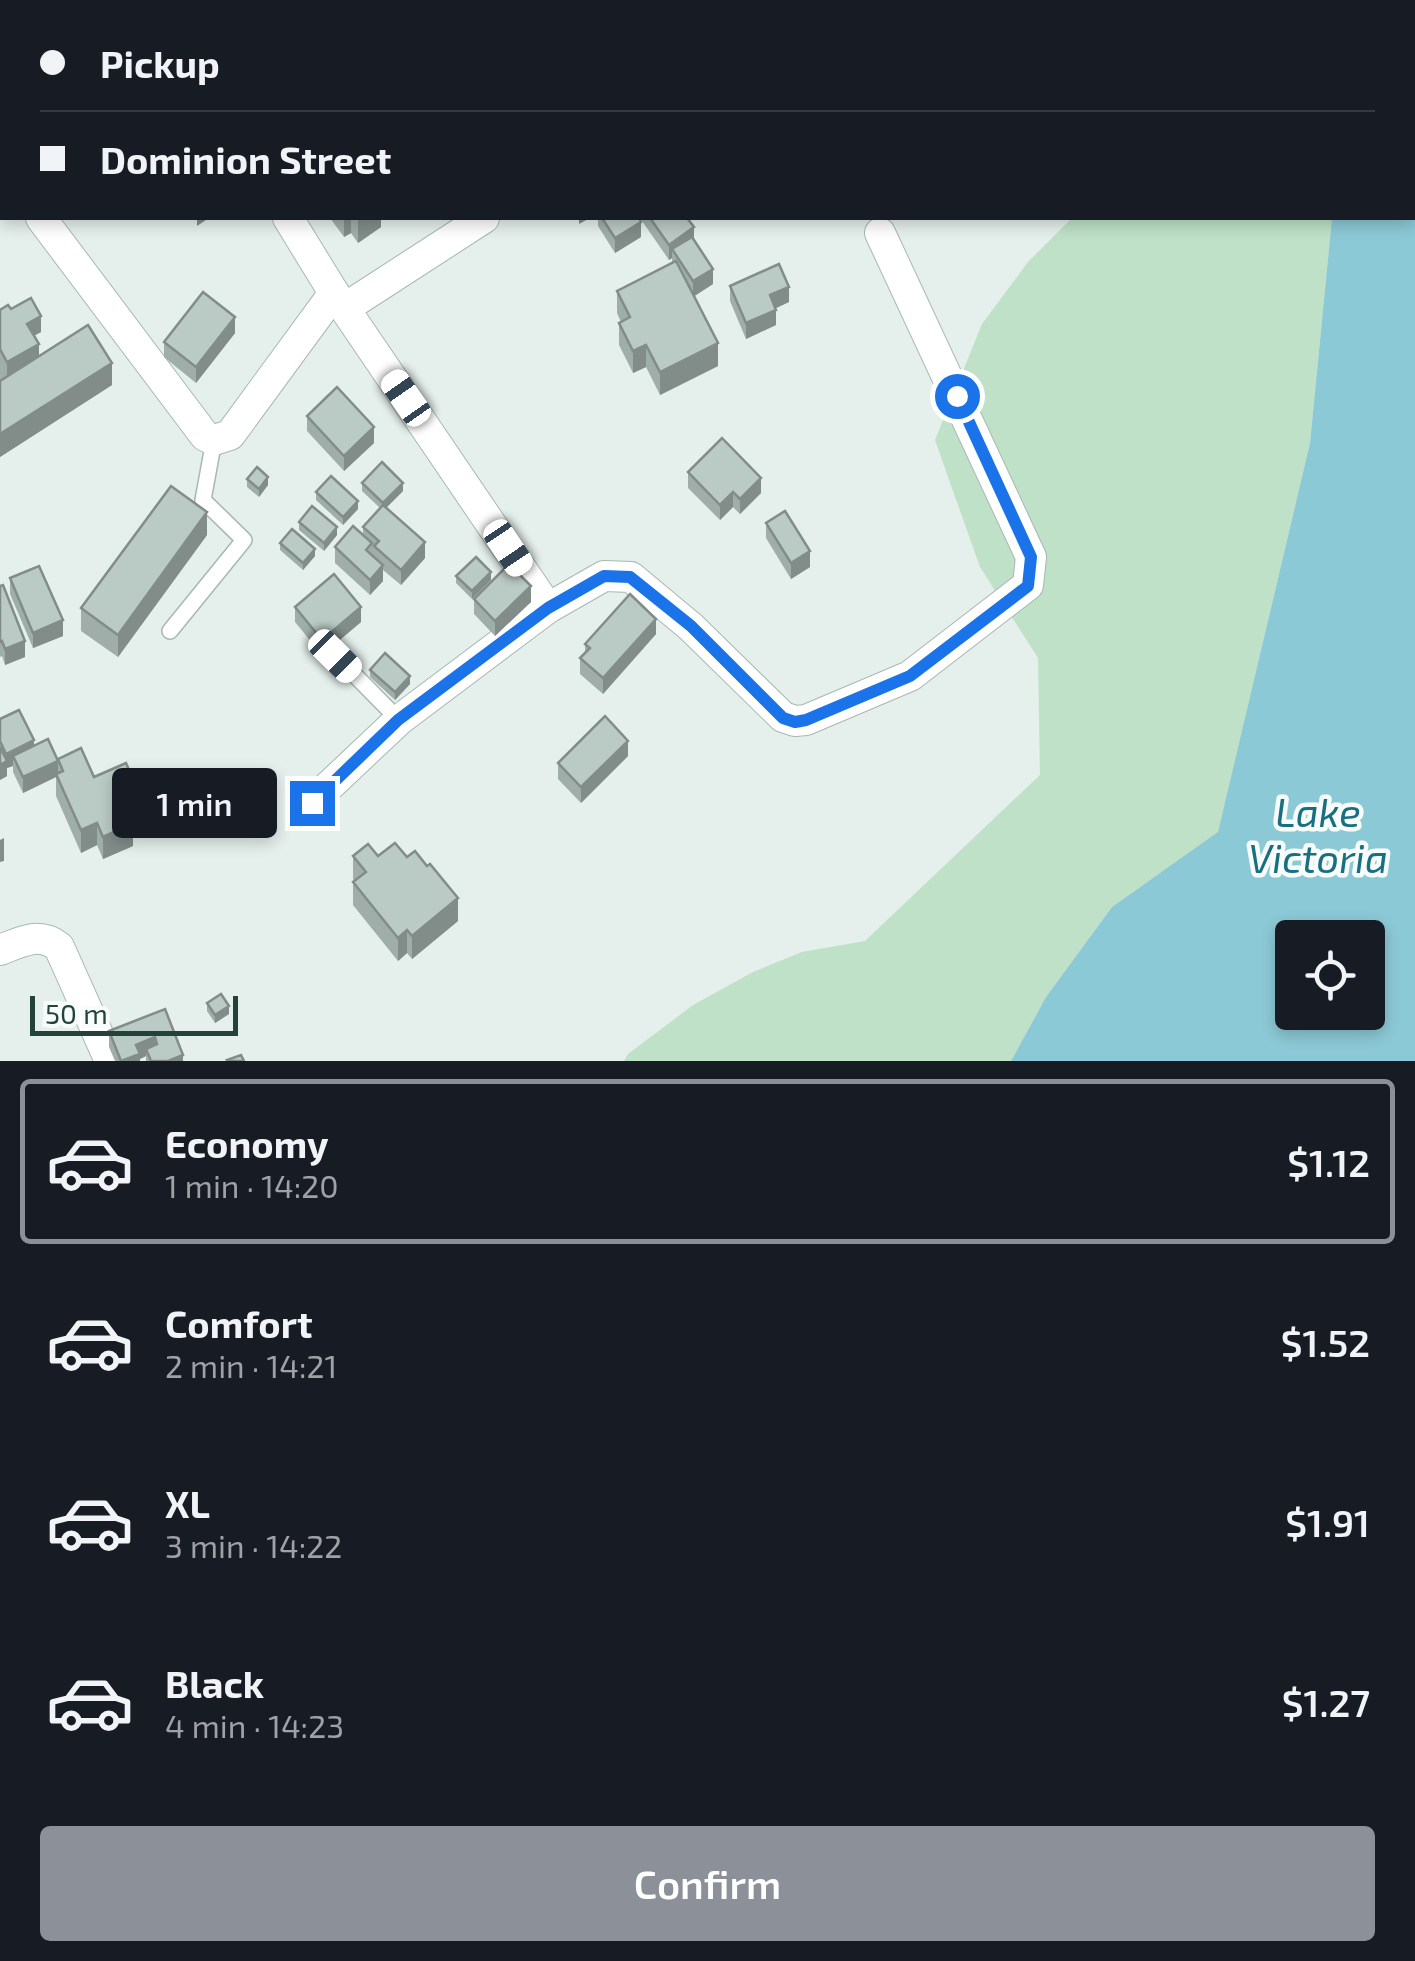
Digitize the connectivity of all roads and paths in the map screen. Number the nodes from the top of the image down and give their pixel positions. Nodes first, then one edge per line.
1 (43, 220) edge
2 (289, 220) edge
3 (481, 220) edge
4 (880, 233) dead end
5 (340, 301) junction
6 (214, 440) junction
7 (548, 608) junction
8 (170, 630) dead end
9 (335, 656) dead end
10 (398, 720) junction
11 (312, 803) dead end
12 (0, 950) edge
13 (110, 1061) edge

1 - 6 street
2 - 5 street
3 - 5 street
4 - 7 street
5 - 6 street
5 - 7 street
6 - 8 lane
7 - 10 street
9 - 10 lane
10 - 11 street
12 - 13 street

